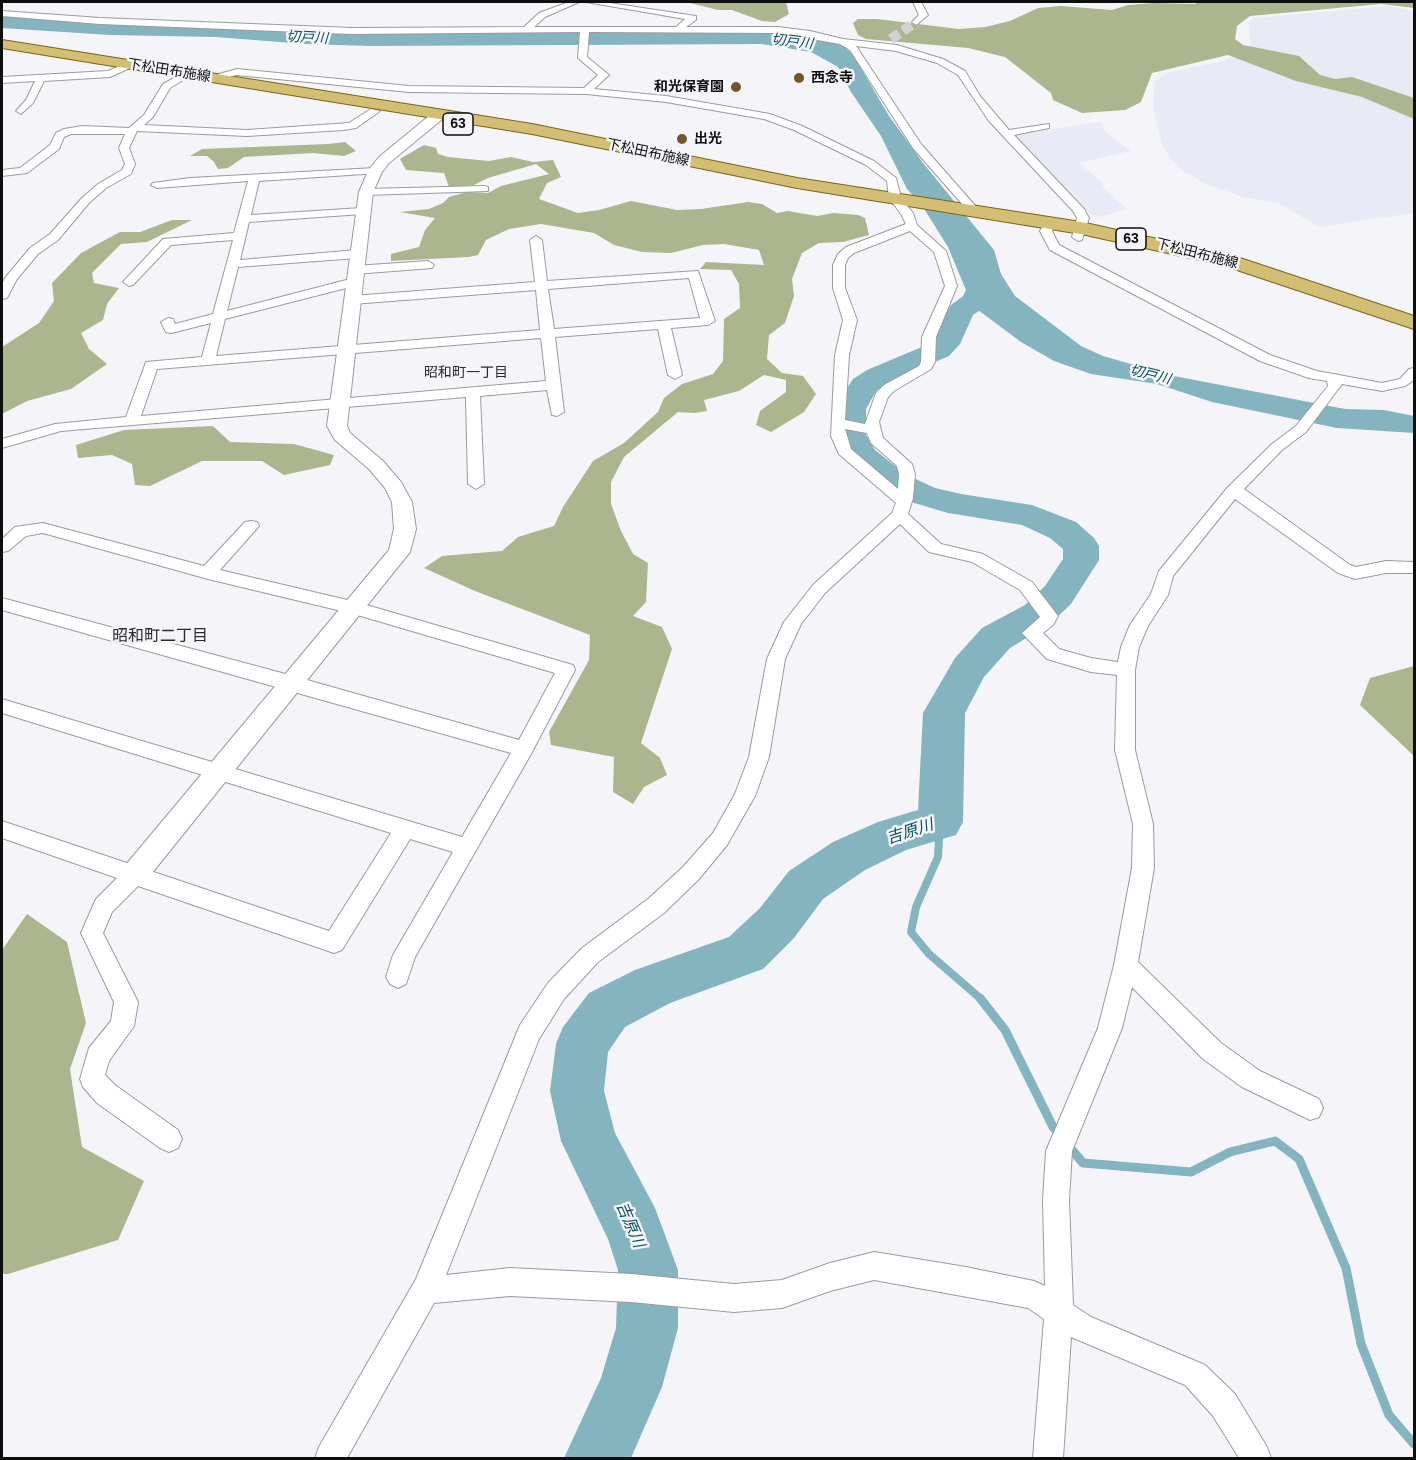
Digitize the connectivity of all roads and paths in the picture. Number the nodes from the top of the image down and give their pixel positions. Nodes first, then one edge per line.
1 (574, 2) edge
2 (590, 2) edge
3 (917, 2) edge
4 (2, 13) edge
5 (916, 22) dead end
6 (527, 29) junction
7 (585, 31) junction
8 (676, 31) junction
9 (891, 39) tunnel mouth
10 (843, 42) junction
11 (2, 44) edge
12 (881, 44) junction
13 (2, 51) edge
14 (124, 67) junction
15 (183, 77) junction
16 (209, 78) junction
17 (2, 80) edge
18 (40, 80) junction
19 (586, 91) junction
20 (21, 111) dead end
21 (375, 111) junction
22 (436, 117) junction
23 (1045, 126) dead end
24 (133, 130) junction
25 (1006, 133) junction
26 (375, 171) junction
27 (2, 173) edge
28 (254, 179) junction
29 (158, 185) dead end
30 (484, 189) dead end
31 (366, 192) junction
32 (906, 208) junction
33 (362, 211) junction
34 (972, 213) junction
35 (243, 219) junction
36 (1048, 227) junction
37 (1079, 233) junction
38 (239, 236) junction
39 (536, 240) dead end
40 (357, 254) junction
41 (233, 264) junction
42 (428, 265) dead end
43 (354, 276) junction
44 (129, 282) dead end
45 (542, 286) junction
46 (2, 295) edge
47 (352, 300) junction
48 (218, 318) junction
49 (168, 322) dead end
50 (1414, 323) edge
51 (663, 324) junction
52 (547, 334) junction
53 (346, 349) junction
54 (207, 361) junction
55 (1414, 372) edge
56 (675, 375) dead end
57 (1333, 379) junction
58 (554, 385) junction
59 (473, 393) junction
60 (339, 405) junction
61 (557, 412) dead end
62 (132, 421) junction
63 (837, 423) junction
64 (872, 430) junction
65 (2, 444) edge
66 (476, 484) dead end
67 (1234, 490) junction
68 (903, 505) junction
69 (251, 525) dead end
70 (2, 547) edge
71 (1414, 568) edge
72 (208, 573) junction
73 (2, 604) edge
74 (356, 608) junction
75 (1126, 670) junction
76 (293, 683) junction
77 (2, 706) edge
78 (524, 749) junction
79 (220, 771) junction
80 (2, 829) edge
81 (404, 830) junction
82 (466, 847) junction
83 (134, 875) junction
84 (1126, 965) junction
85 (398, 976) dead end
86 (1310, 1108) dead end
87 (169, 1139) dead end
88 (426, 1289) junction
89 (1059, 1310) junction
90 (330, 1458) edge
91 (1048, 1458) edge
92 (1256, 1458) edge

1 - 6 street
2 - 8 street
3 - 5 street
4 - 6 street
6 - 7 street
7 - 8 street
7 - 19 street
8 - 10 street
9 - 12 street
10 - 12 street
10 - 34 street
11 - 14 main road, 下松田布施線 / 63
12 - 25 street
13 - 14 main road, 下松田布施線 / 63
14 - 15 main road, 下松田布施線 / 63
14 - 18 street
15 - 16 main road, 下松田布施線 / 63
15 - 21 main road, 下松田布施線 / 63
15 - 24 street
16 - 19 street
16 - 22 main road, 下松田布施線 / 63
17 - 18 street
18 - 20 street
19 - 32 street
21 - 22 main road, 下松田布施線 / 63
21 - 24 street
22 - 26 street
22 - 32 main road, 下松田布施線 / 63
23 - 25 street
24 - 27 street
24 - 46 street
25 - 37 street
26 - 28 street
26 - 31 street
28 - 29 street
28 - 35 street
30 - 31 street
31 - 33 street
32 - 34 main road, 下松田布施線 / 63
32 - 63 street
32 - 64 street
33 - 35 street
33 - 40 street
34 - 36 main road, 下松田布施線 / 63
35 - 38 street
36 - 37 main road, 下松田布施線 / 63
36 - 57 street
37 - 50 main road, 下松田布施線 / 63
38 - 41 street
38 - 44 street
39 - 45 street
40 - 41 street
40 - 43 street
41 - 48 street
42 - 43 street
43 - 47 street
43 - 48 street
45 - 47 street
45 - 51 street
45 - 52 street
47 - 53 street
48 - 49 street
48 - 54 street
51 - 52 street
51 - 56 street
52 - 53 street
52 - 58 street
53 - 54 street
53 - 60 street
54 - 62 street
55 - 57 street
57 - 67 street
58 - 59 street
58 - 61 street
59 - 60 street
59 - 66 street
60 - 62 street
60 - 74 street
62 - 65 street
63 - 64 street
63 - 68 street
64 - 68 street
67 - 71 street
67 - 75 street
68 - 75 street
68 - 88 street
69 - 72 street
70 - 72 street
72 - 74 street
73 - 76 street
74 - 76 street
74 - 78 street
75 - 84 street
76 - 78 street
76 - 79 street
77 - 79 street
78 - 82 street
79 - 81 street
79 - 83 street
80 - 83 street
81 - 82 street
81 - 83 street
82 - 85 street
83 - 87 street
84 - 86 street
84 - 89 street
88 - 89 street
88 - 90 street
89 - 91 street
89 - 92 street

